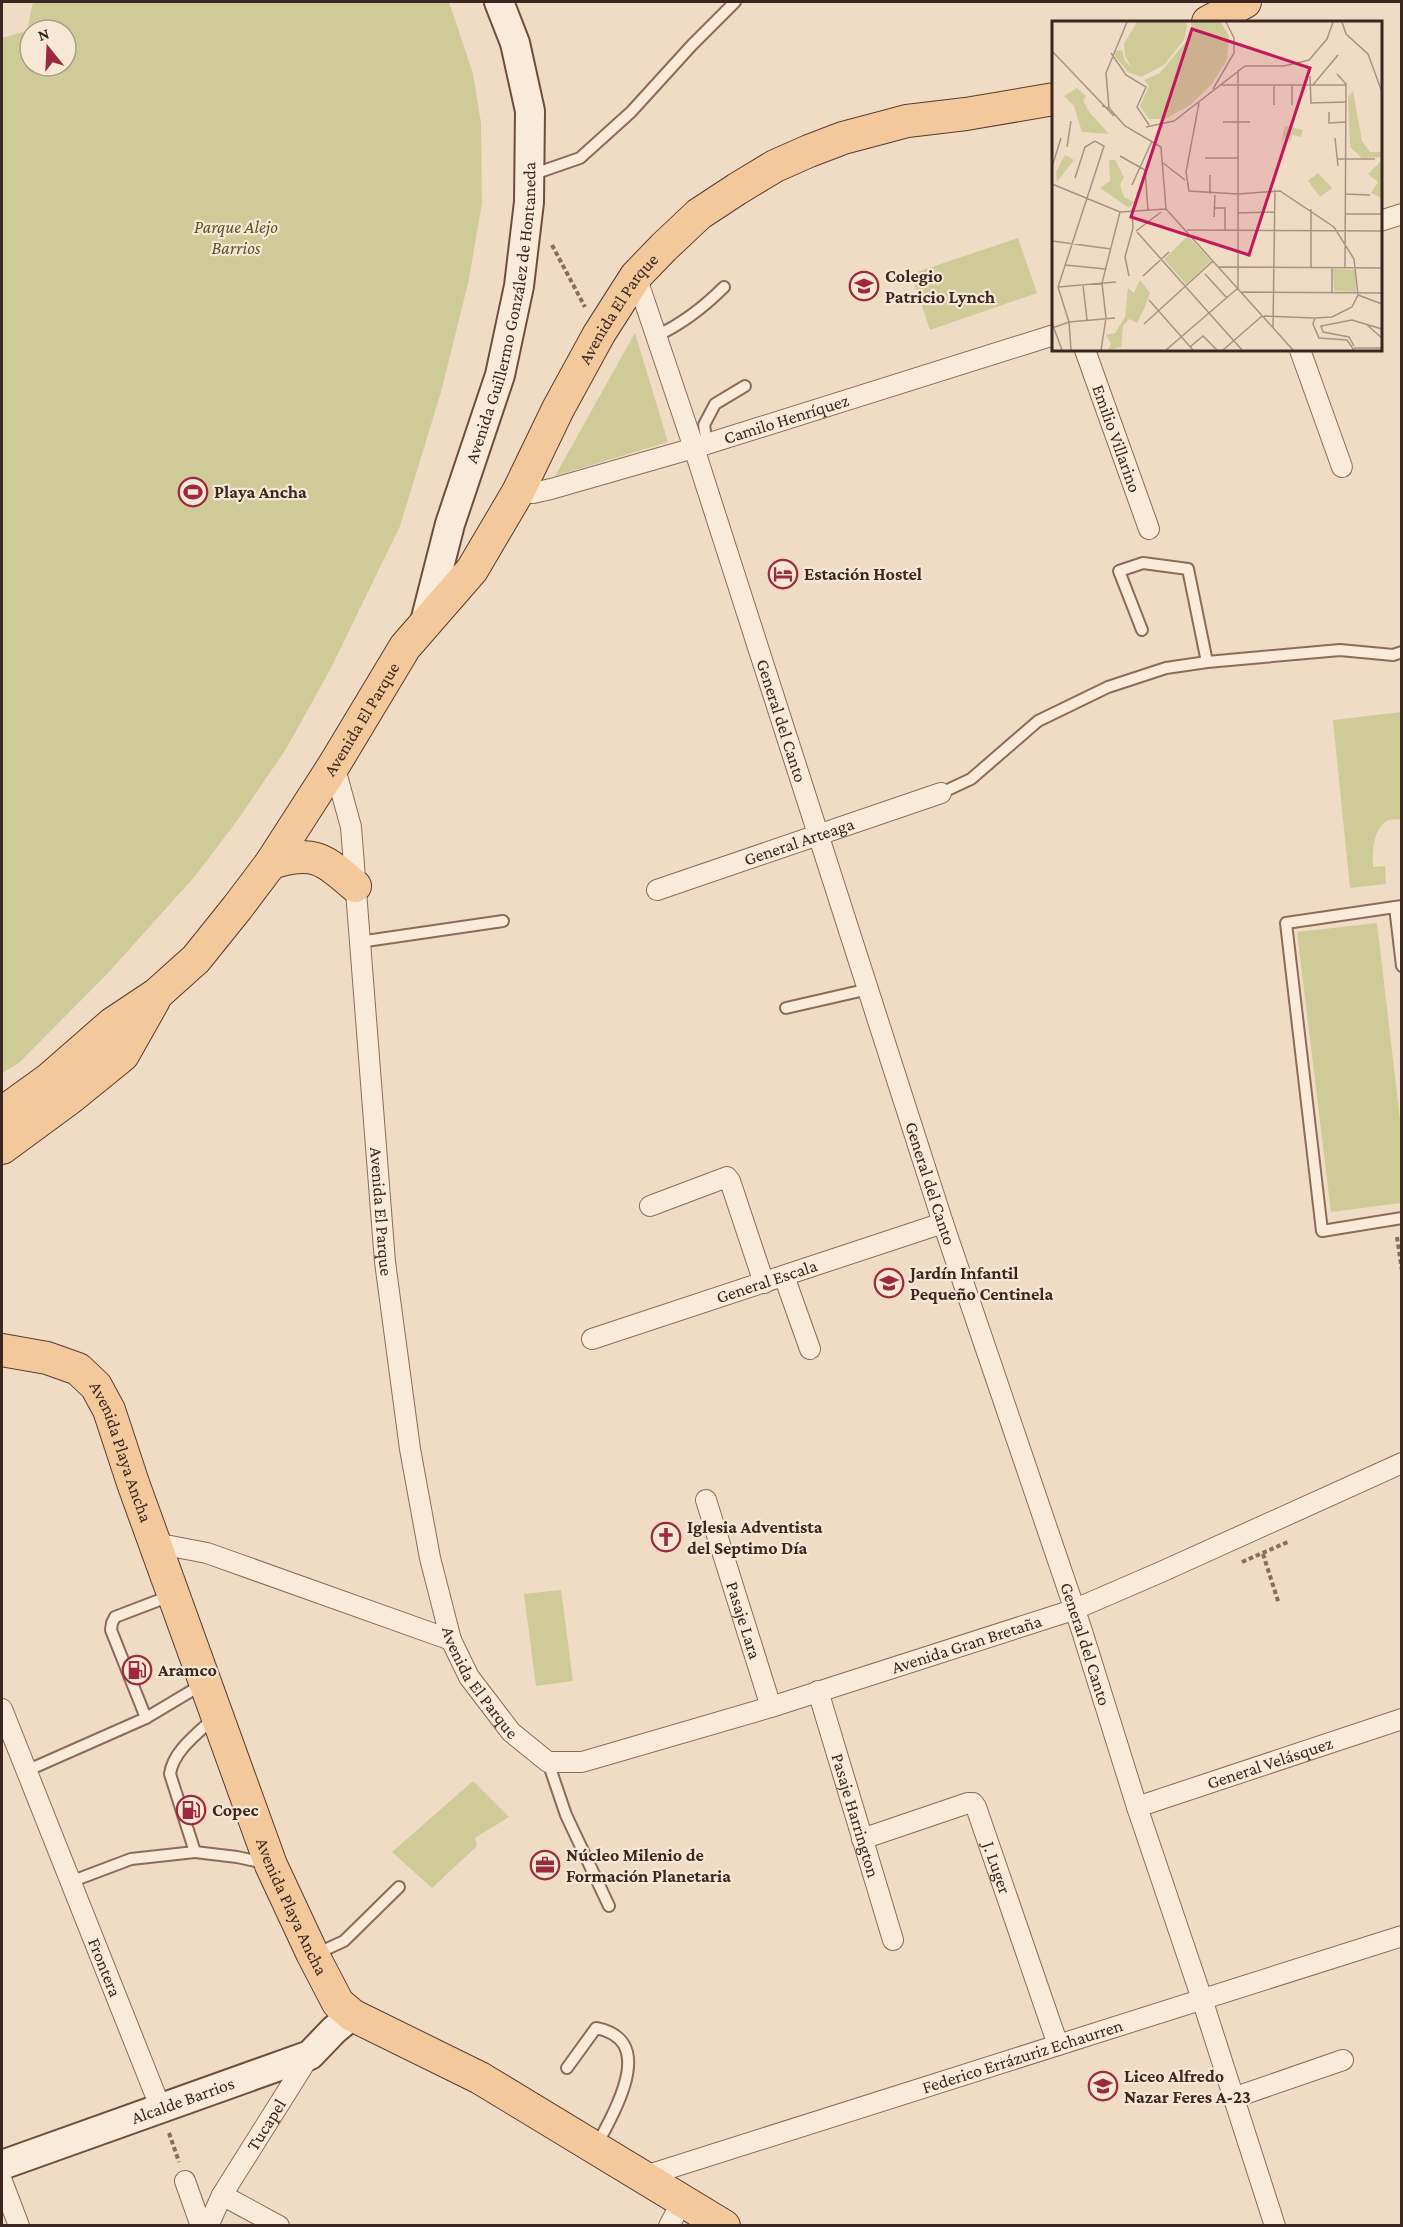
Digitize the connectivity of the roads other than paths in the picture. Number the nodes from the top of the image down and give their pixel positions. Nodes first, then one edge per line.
1 (499, 2) edge
2 (735, 2) edge
3 (1245, 2) edge
4 (1210, 21) edge
5 (1052, 99) edge
6 (531, 176) junction
7 (1401, 214) edge
8 (1382, 220) edge
9 (636, 276) junction
10 (724, 286) dead end
11 (1052, 335) edge
12 (656, 336) junction
13 (1085, 351) edge
14 (1300, 351) edge
15 (745, 386) dead end
16 (700, 446) junction
17 (1342, 467) dead end
18 (518, 492) junction
19 (1149, 529) dead end
20 (425, 622) junction
21 (1142, 630) dead end
22 (1401, 652) edge
23 (1207, 662) junction
24 (334, 765) junction
25 (941, 793) joint
26 (820, 836) junction
27 (270, 864) junction
28 (355, 886) junction
29 (657, 890) dead end
30 (1398, 907) edge
31 (503, 921) dead end
32 (359, 942) junction
33 (1401, 966) edge
34 (869, 989) junction
35 (157, 994) junction
36 (786, 1008) dead end
37 (2, 1113) edge
38 (2, 1148) edge
39 (650, 1206) dead end
40 (1398, 1218) edge
41 (943, 1223) junction
42 (784, 1276) junction
43 (764, 1283) junction
44 (592, 1339) dead end
45 (810, 1349) dead end
46 (2, 1350) edge
47 (1401, 1463) edge
48 (706, 1500) dead end
49 (155, 1543) junction
50 (173, 1595) junction
51 (1073, 1610) junction
52 (451, 1640) junction
53 (205, 1682) junction
54 (818, 1691) junction
55 (771, 1707) junction
56 (2, 1709) edge
57 (217, 1715) junction
58 (146, 1718) junction
59 (1401, 1719) edge
60 (548, 1762) junction
61 (26, 1771) junction
62 (1137, 1808) junction
63 (862, 1839) junction
64 (195, 1852) junction
65 (271, 1865) junction
66 (70, 1882) junction
67 (399, 1887) dead end
68 (609, 1906) dead end
69 (1401, 1936) edge
70 (892, 1940) dead end
71 (313, 1955) junction
72 (1202, 1999) junction
73 (352, 2015) junction
74 (1058, 2045) junction
75 (310, 2055) junction
76 (1343, 2060) dead end
77 (567, 2068) dead end
78 (1233, 2098) junction
79 (161, 2109) junction
80 (596, 2147) junction
81 (2, 2166) edge
82 (645, 2176) junction
83 (2, 2181) edge
84 (185, 2181) road end
85 (222, 2195) junction
86 (676, 2213) edge
87 (19, 2226) edge
88 (201, 2226) edge
89 (208, 2226) edge
90 (279, 2226) edge
91 (724, 2226) edge
92 (1275, 2226) edge

1 - 6 street, Avenida Guillermo González de Hontaneda
2 - 6 lane
3 - 4 main road
5 - 9 main road, Avenida El Parque
6 - 20 street, Avenida Guillermo González de Hontaneda
7 - 8 street
9 - 12 street, General del Canto
9 - 18 main road, Avenida El Parque
10 - 12 lane
11 - 16 street, Camilo Henríquez
12 - 16 street, General del Canto
13 - 19 street, Emilio Villarino
14 - 17 street
15 - 16 lane
16 - 18 street, Camilo Henríquez
16 - 26 street, General del Canto
18 - 20 main road, Avenida El Parque
20 - 24 main road, Avenida El Parque
21 - 23 lane
22 - 23 lane
23 - 25 lane
24 - 27 main road
24 - 28 street, Avenida El Parque
25 - 26 street, General Arteaga
26 - 29 street, General Arteaga
26 - 34 street, General del Canto
27 - 28 main road
27 - 35 main road
28 - 32 street, Avenida El Parque
30 - 33 lane
30 - 40 lane
31 - 32 lane
32 - 52 street, Avenida El Parque
34 - 36 lane
34 - 41 street, General del Canto
35 - 37 main road
35 - 38 main road
39 - 43 street
41 - 42 street, General Escala
41 - 51 street, General del Canto
42 - 43 street, General Escala
42 - 45 street
43 - 44 street, General Escala
46 - 49 main road, Avenida Playa Ancha
47 - 51 street, Avenida Gran Bretaña
48 - 55 street, Pasaje Lara
49 - 50 main road, Avenida Playa Ancha
49 - 52 street
50 - 53 main road, Avenida Playa Ancha
50 - 58 lane
51 - 54 street, Avenida Gran Bretaña
51 - 62 street, General del Canto
52 - 60 street, Avenida El Parque
53 - 57 main road, Avenida Playa Ancha
53 - 58 lane
54 - 55 street, Avenida Gran Bretaña
54 - 63 street, Pasaje Harrington
55 - 60 street, Avenida Gran Bretaña
56 - 61 street, Frontera
57 - 64 lane
57 - 65 main road, Avenida Playa Ancha
58 - 61 lane
59 - 62 street, General Velásquez
60 - 68 lane
61 - 66 street, Frontera
62 - 72 street, General del Canto
63 - 70 street, Pasaje Harrington
63 - 74 street, J. Luger
64 - 65 lane
64 - 66 lane
65 - 71 main road, Avenida Playa Ancha
66 - 79 street, Frontera
67 - 71 lane
69 - 72 street, Federico Errázuriz Echaurren
71 - 73 main road, Avenida Playa Ancha
72 - 74 street, Federico Errázuriz Echaurren
72 - 78 street, General del Canto
73 - 75 street, Alcalde Barrios
73 - 80 main road, Avenida Playa Ancha
74 - 82 street, Federico Errázuriz Echaurren
75 - 79 street, Alcalde Barrios
75 - 85 street, Tucapel
76 - 78 street
77 - 80 lane
78 - 92 street, General del Canto
79 - 81 street, Alcalde Barrios
80 - 82 main road, Avenida Playa Ancha
82 - 86 main road, Avenida Playa Ancha
83 - 87 street
84 - 88 street
85 - 89 street, Tucapel
85 - 90 street
86 - 91 main road, Avenida Playa Ancha

